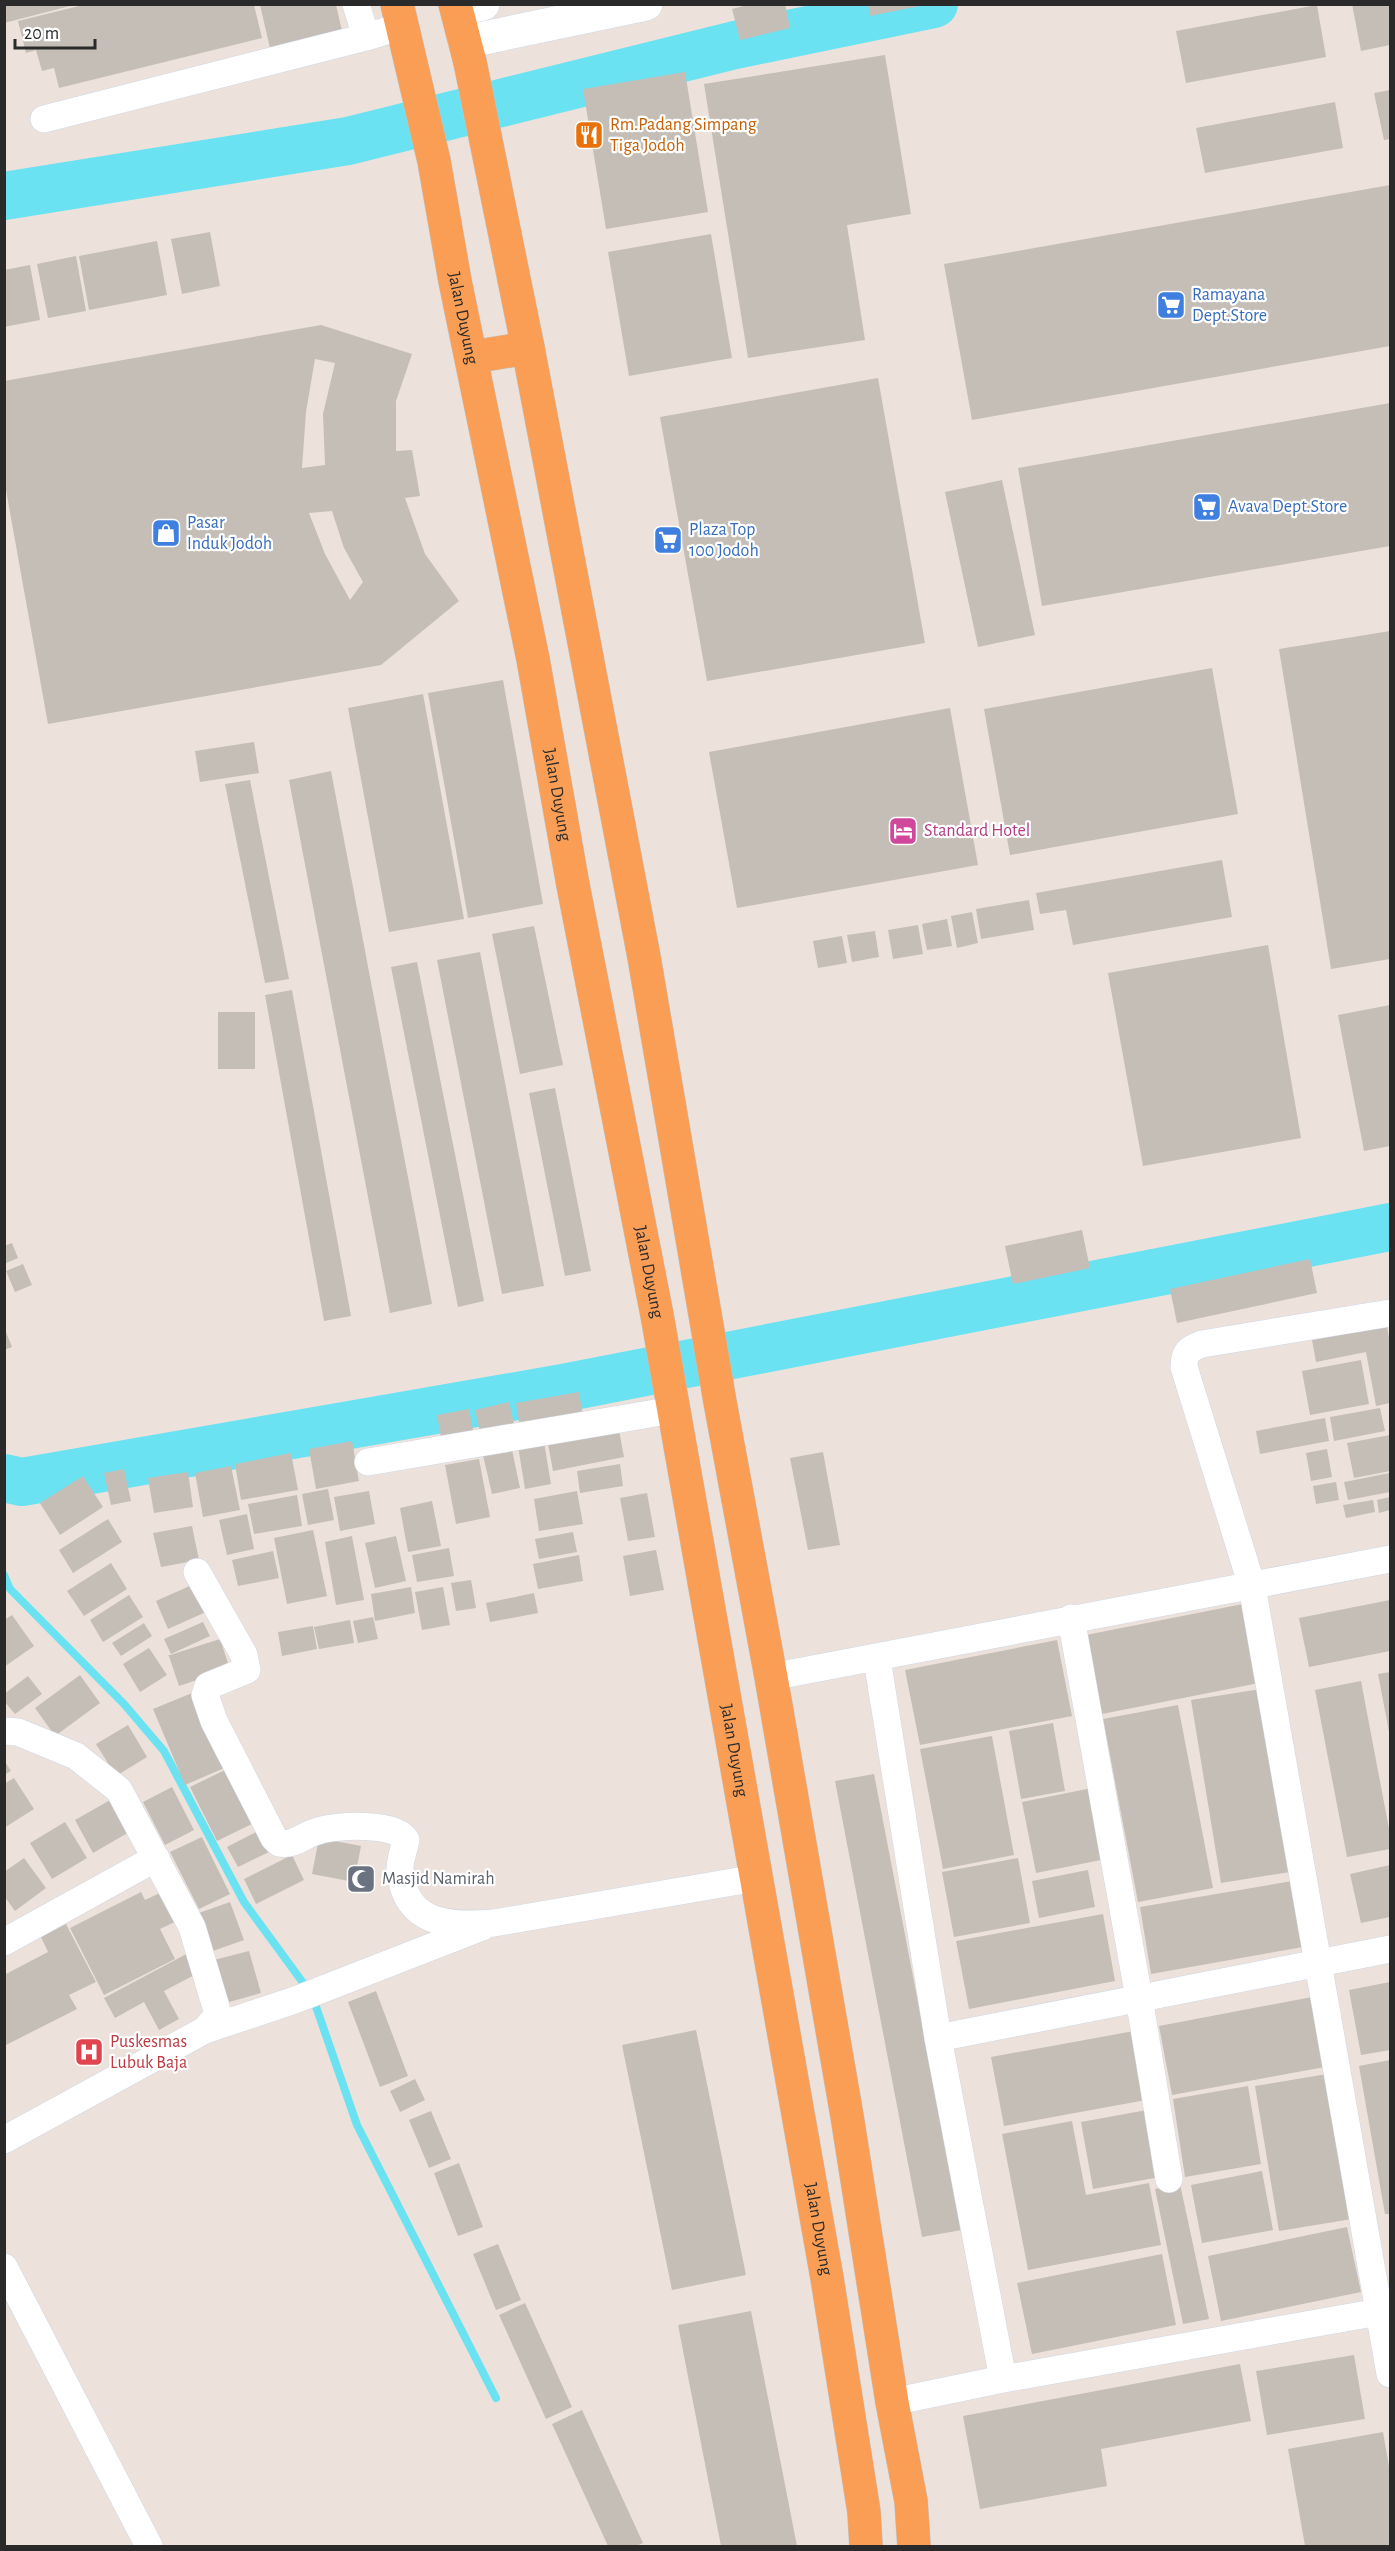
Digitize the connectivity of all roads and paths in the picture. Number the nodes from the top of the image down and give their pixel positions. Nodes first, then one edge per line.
1 (356, 4) edge
2 (646, 4) edge
3 (465, 6) edge
4 (399, 15) edge
5 (540, 15) edge
6 (366, 37) junction
7 (468, 52) junction
8 (44, 119) dead end
9 (528, 348) junction
10 (472, 357) junction
11 (1390, 1313) edge
12 (672, 1404) junction
13 (368, 1462) dead end
14 (1390, 1559) edge
15 (197, 1572) dead end
16 (1252, 1586) junction
17 (1071, 1618) junction
18 (877, 1659) junction
19 (771, 1677) junction
20 (4, 1731) edge
21 (156, 1858) junction
22 (756, 1878) junction
23 (494, 1923) junction
24 (4, 1942) edge
25 (1390, 1949) edge
26 (1320, 1964) junction
27 (1139, 1998) junction
28 (205, 2030) junction
29 (938, 2038) junction
30 (847, 2116) junction
31 (800, 2123) junction
32 (4, 2140) edge
33 (1169, 2179) dead end
34 (4, 2267) edge
35 (1384, 2312) edge
36 (1390, 2374) edge
37 (1003, 2379) junction
38 (892, 2402) junction
39 (149, 2547) edge
40 (866, 2547) edge
41 (914, 2547) edge

1 - 6 street
2 - 5 street
3 - 7 highway
4 - 6 street
4 - 10 highway, Jalan Duyung
5 - 7 street
6 - 8 street
7 - 9 highway
9 - 10 highway
9 - 19 highway
10 - 12 highway, Jalan Duyung
11 - 16 street
12 - 13 street
12 - 22 highway, Jalan Duyung
14 - 16 street
15 - 23 street
16 - 17 street
16 - 26 street
17 - 18 street
17 - 27 street
18 - 19 street
18 - 29 street
19 - 30 highway
20 - 21 street
21 - 24 street
21 - 28 street
22 - 23 street
22 - 31 highway, Jalan Duyung
23 - 28 street
25 - 26 street
26 - 27 street
26 - 35 street
27 - 29 street
27 - 33 street
28 - 32 street
29 - 37 street
30 - 31 highway
30 - 38 highway
31 - 40 highway, Jalan Duyung
34 - 39 street
35 - 36 street
35 - 37 street
37 - 38 street
38 - 41 highway

